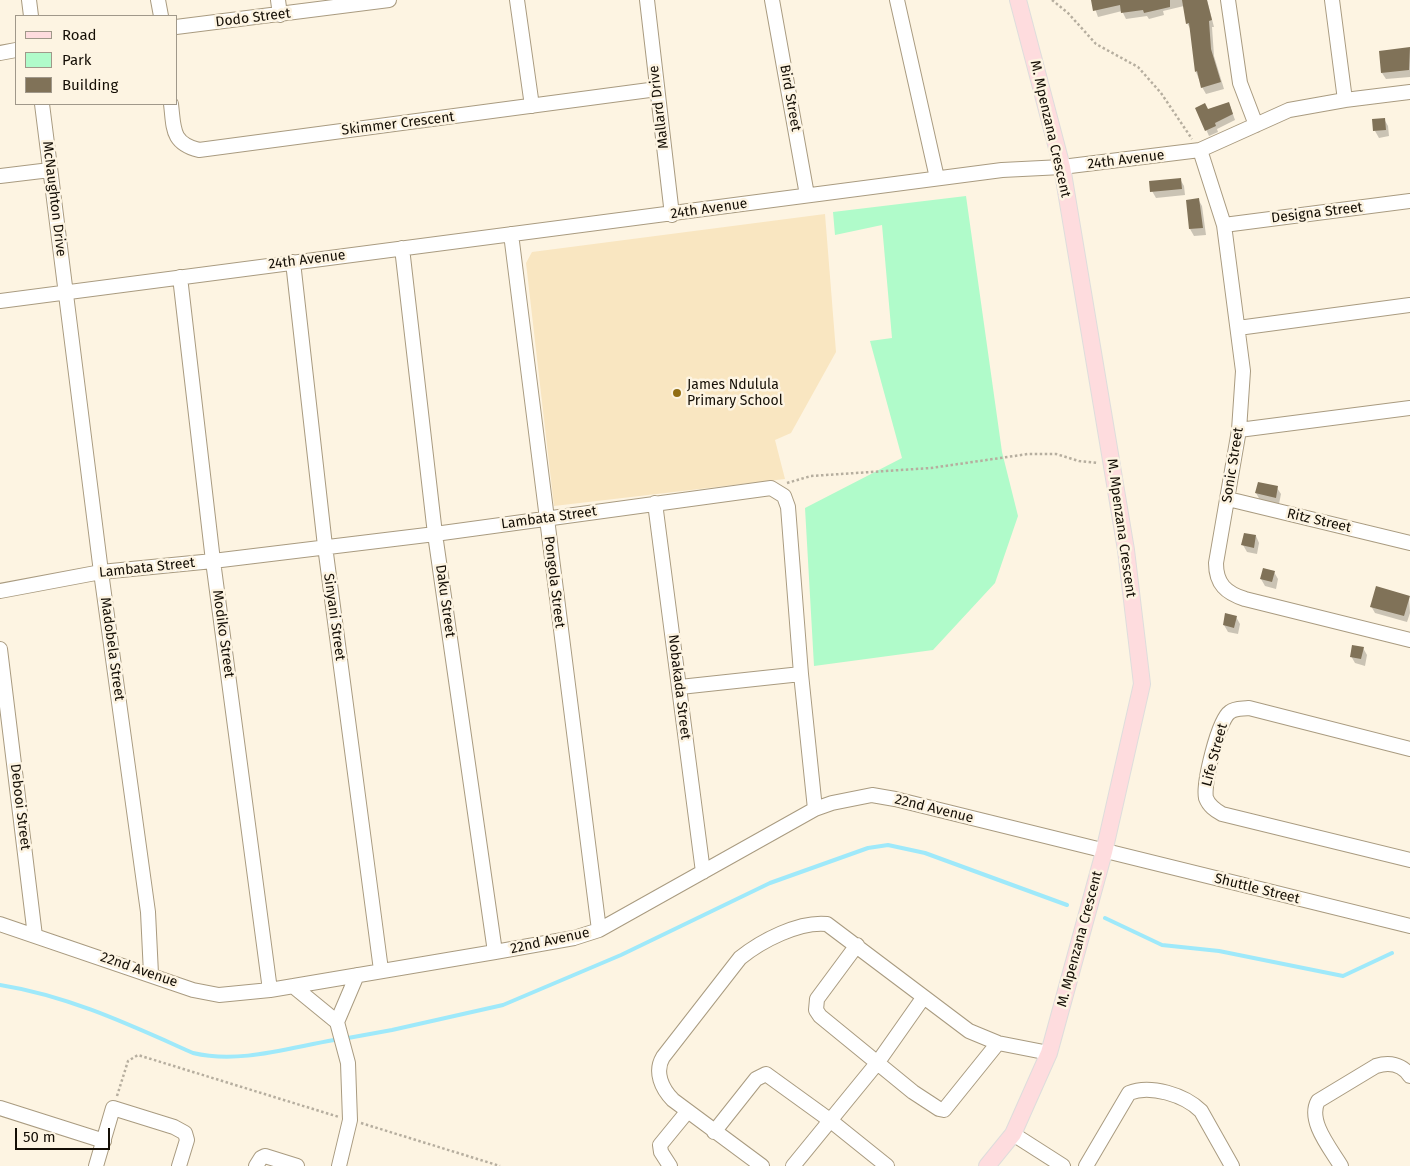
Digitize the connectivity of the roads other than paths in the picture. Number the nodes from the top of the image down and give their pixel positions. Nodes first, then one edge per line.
1 (29, 0) edge
2 (158, 0) edge
3 (278, 0) edge
4 (389, 0) edge
5 (517, 0) edge
6 (647, 0) edge
7 (772, 0) edge
8 (897, 0) edge
9 (1018, 0) edge
10 (1228, 0) edge
11 (1332, 0) edge
12 (31, 15) edge
13 (160, 15) edge
14 (280, 15) junction
15 (178, 27) edge
16 (15, 50) edge
17 (0, 53) edge
18 (656, 89) junction
19 (1410, 92) edge
20 (1345, 100) junction
21 (42, 105) edge
22 (171, 105) edge
23 (532, 106) junction
24 (1256, 125) junction
25 (1200, 150) junction
26 (1062, 167) junction
27 (50, 170) junction
28 (0, 176) edge
29 (937, 178) junction
30 (807, 195) junction
31 (1410, 201) edge
32 (672, 215) junction
33 (1224, 225) junction
34 (511, 234) junction
35 (402, 248) junction
36 (293, 262) junction
37 (180, 276) junction
38 (66, 294) junction
39 (0, 301) edge
40 (1410, 305) edge
41 (1238, 328) junction
42 (1410, 408) edge
43 (1239, 430) junction
44 (1228, 500) junction
45 (655, 503) junction
46 (546, 520) junction
47 (435, 534) junction
48 (1410, 543) edge
49 (325, 546) junction
50 (213, 561) junction
51 (101, 572) junction
52 (0, 591) edge
53 (1410, 640) edge
54 (0, 649) edge
55 (801, 674) junction
56 (680, 687) junction
57 (1410, 749) edge
58 (815, 809) junction
59 (1104, 852) junction
60 (1410, 860) edge
61 (703, 872) junction
62 (0, 924) edge
63 (1410, 926) edge
64 (599, 930) junction
65 (35, 936) junction
66 (857, 945) junction
67 (495, 952) junction
68 (381, 970) junction
69 (151, 974) junction
70 (357, 975) junction
71 (293, 986) junction
72 (270, 990) junction
73 (923, 998) junction
74 (337, 1022) junction
75 (998, 1043) junction
76 (1049, 1053) junction
77 (878, 1062) junction
78 (1410, 1076) edge
79 (0, 1108) edge
80 (687, 1112) junction
81 (831, 1121) junction
82 (714, 1132) junction
83 (1013, 1134) junction
84 (104, 1141) junction
85 (96, 1166) edge
86 (179, 1166) edge
87 (256, 1166) edge
88 (297, 1166) edge
89 (339, 1166) edge
90 (670, 1166) edge
91 (762, 1166) edge
92 (793, 1166) edge
93 (887, 1166) edge
94 (987, 1166) edge
95 (1063, 1166) edge
96 (1086, 1166) edge
97 (1232, 1166) edge
98 (1341, 1166) edge

1 - 12 street
2 - 13 street
3 - 14 street
4 - 14 street, Dodo Street
5 - 23 street
6 - 18 street, Mallard Drive
7 - 30 street, Bird Street
8 - 29 street
9 - 26 main road, M. Mpenzana Crescent
10 - 24 street
11 - 20 street
14 - 15 street, Dodo Street
16 - 17 street
18 - 23 street, Skimmer Crescent
18 - 32 street, Mallard Drive
19 - 20 street, 24th Avenue
20 - 24 street, 24th Avenue
21 - 27 street, McNaughton Drive
22 - 23 street, Skimmer Crescent
24 - 25 street, 24th Avenue
25 - 26 street, 24th Avenue
25 - 33 street, Sonic Street
26 - 29 street, 24th Avenue
26 - 59 main road, M. Mpenzana Crescent
27 - 28 street
27 - 38 street, McNaughton Drive
29 - 30 street, 24th Avenue
30 - 32 street, 24th Avenue
31 - 33 street, Designa Street
32 - 34 street, 24th Avenue
33 - 41 street, Sonic Street
34 - 35 street, 24th Avenue
34 - 46 street, Pongola Street
35 - 36 street, 24th Avenue
35 - 47 street, Daku Street
36 - 37 street, 24th Avenue
36 - 49 street, Sinyani Street
37 - 38 street, 24th Avenue
37 - 50 street, Modiko Street
38 - 39 street, 24th Avenue
38 - 51 street, Madobela Street
40 - 41 street
41 - 43 street, Sonic Street
42 - 43 street
43 - 44 street, Sonic Street
44 - 48 street, Ritz Street
44 - 53 street, Sonic Street
45 - 46 street, Lambata Street
45 - 55 street, Lambata Street
45 - 56 street, Nobakada Street
46 - 47 street, Lambata Street
46 - 64 street, Pongola Street
47 - 49 street, Lambata Street
47 - 67 street, Daku Street
49 - 50 street, Lambata Street
49 - 68 street, Sinyani Street
50 - 51 street, Lambata Street
50 - 72 street, Modiko Street
51 - 52 street, Lambata Street
51 - 69 street, Madobela Street
54 - 65 street, Debooi Street
55 - 56 street
55 - 58 street
56 - 61 street, Nobakada Street
57 - 60 street, Life Street
58 - 59 street, 22nd Avenue
58 - 61 street, 22nd Avenue
59 - 63 street, Shuttle Street
59 - 76 main road, M. Mpenzana Crescent
61 - 64 street, 22nd Avenue
62 - 65 street, 22nd Avenue
64 - 67 street, 22nd Avenue
65 - 69 street, 22nd Avenue
66 - 73 street
66 - 77 street
66 - 80 street
67 - 68 street, 22nd Avenue
68 - 70 street, 22nd Avenue
69 - 72 street, 22nd Avenue
70 - 71 street, 22nd Avenue
70 - 74 street
71 - 72 street, 22nd Avenue
71 - 74 street
73 - 75 street
73 - 77 street
74 - 89 street
75 - 76 street
75 - 77 street
76 - 83 main road, M. Mpenzana Crescent
77 - 81 street
78 - 98 street
79 - 84 street
80 - 82 street
80 - 90 street
81 - 82 street
81 - 92 street
81 - 93 street
82 - 91 street
83 - 94 main road, M. Mpenzana Crescent
83 - 95 street
84 - 85 street
84 - 86 street
87 - 88 street
96 - 97 street

